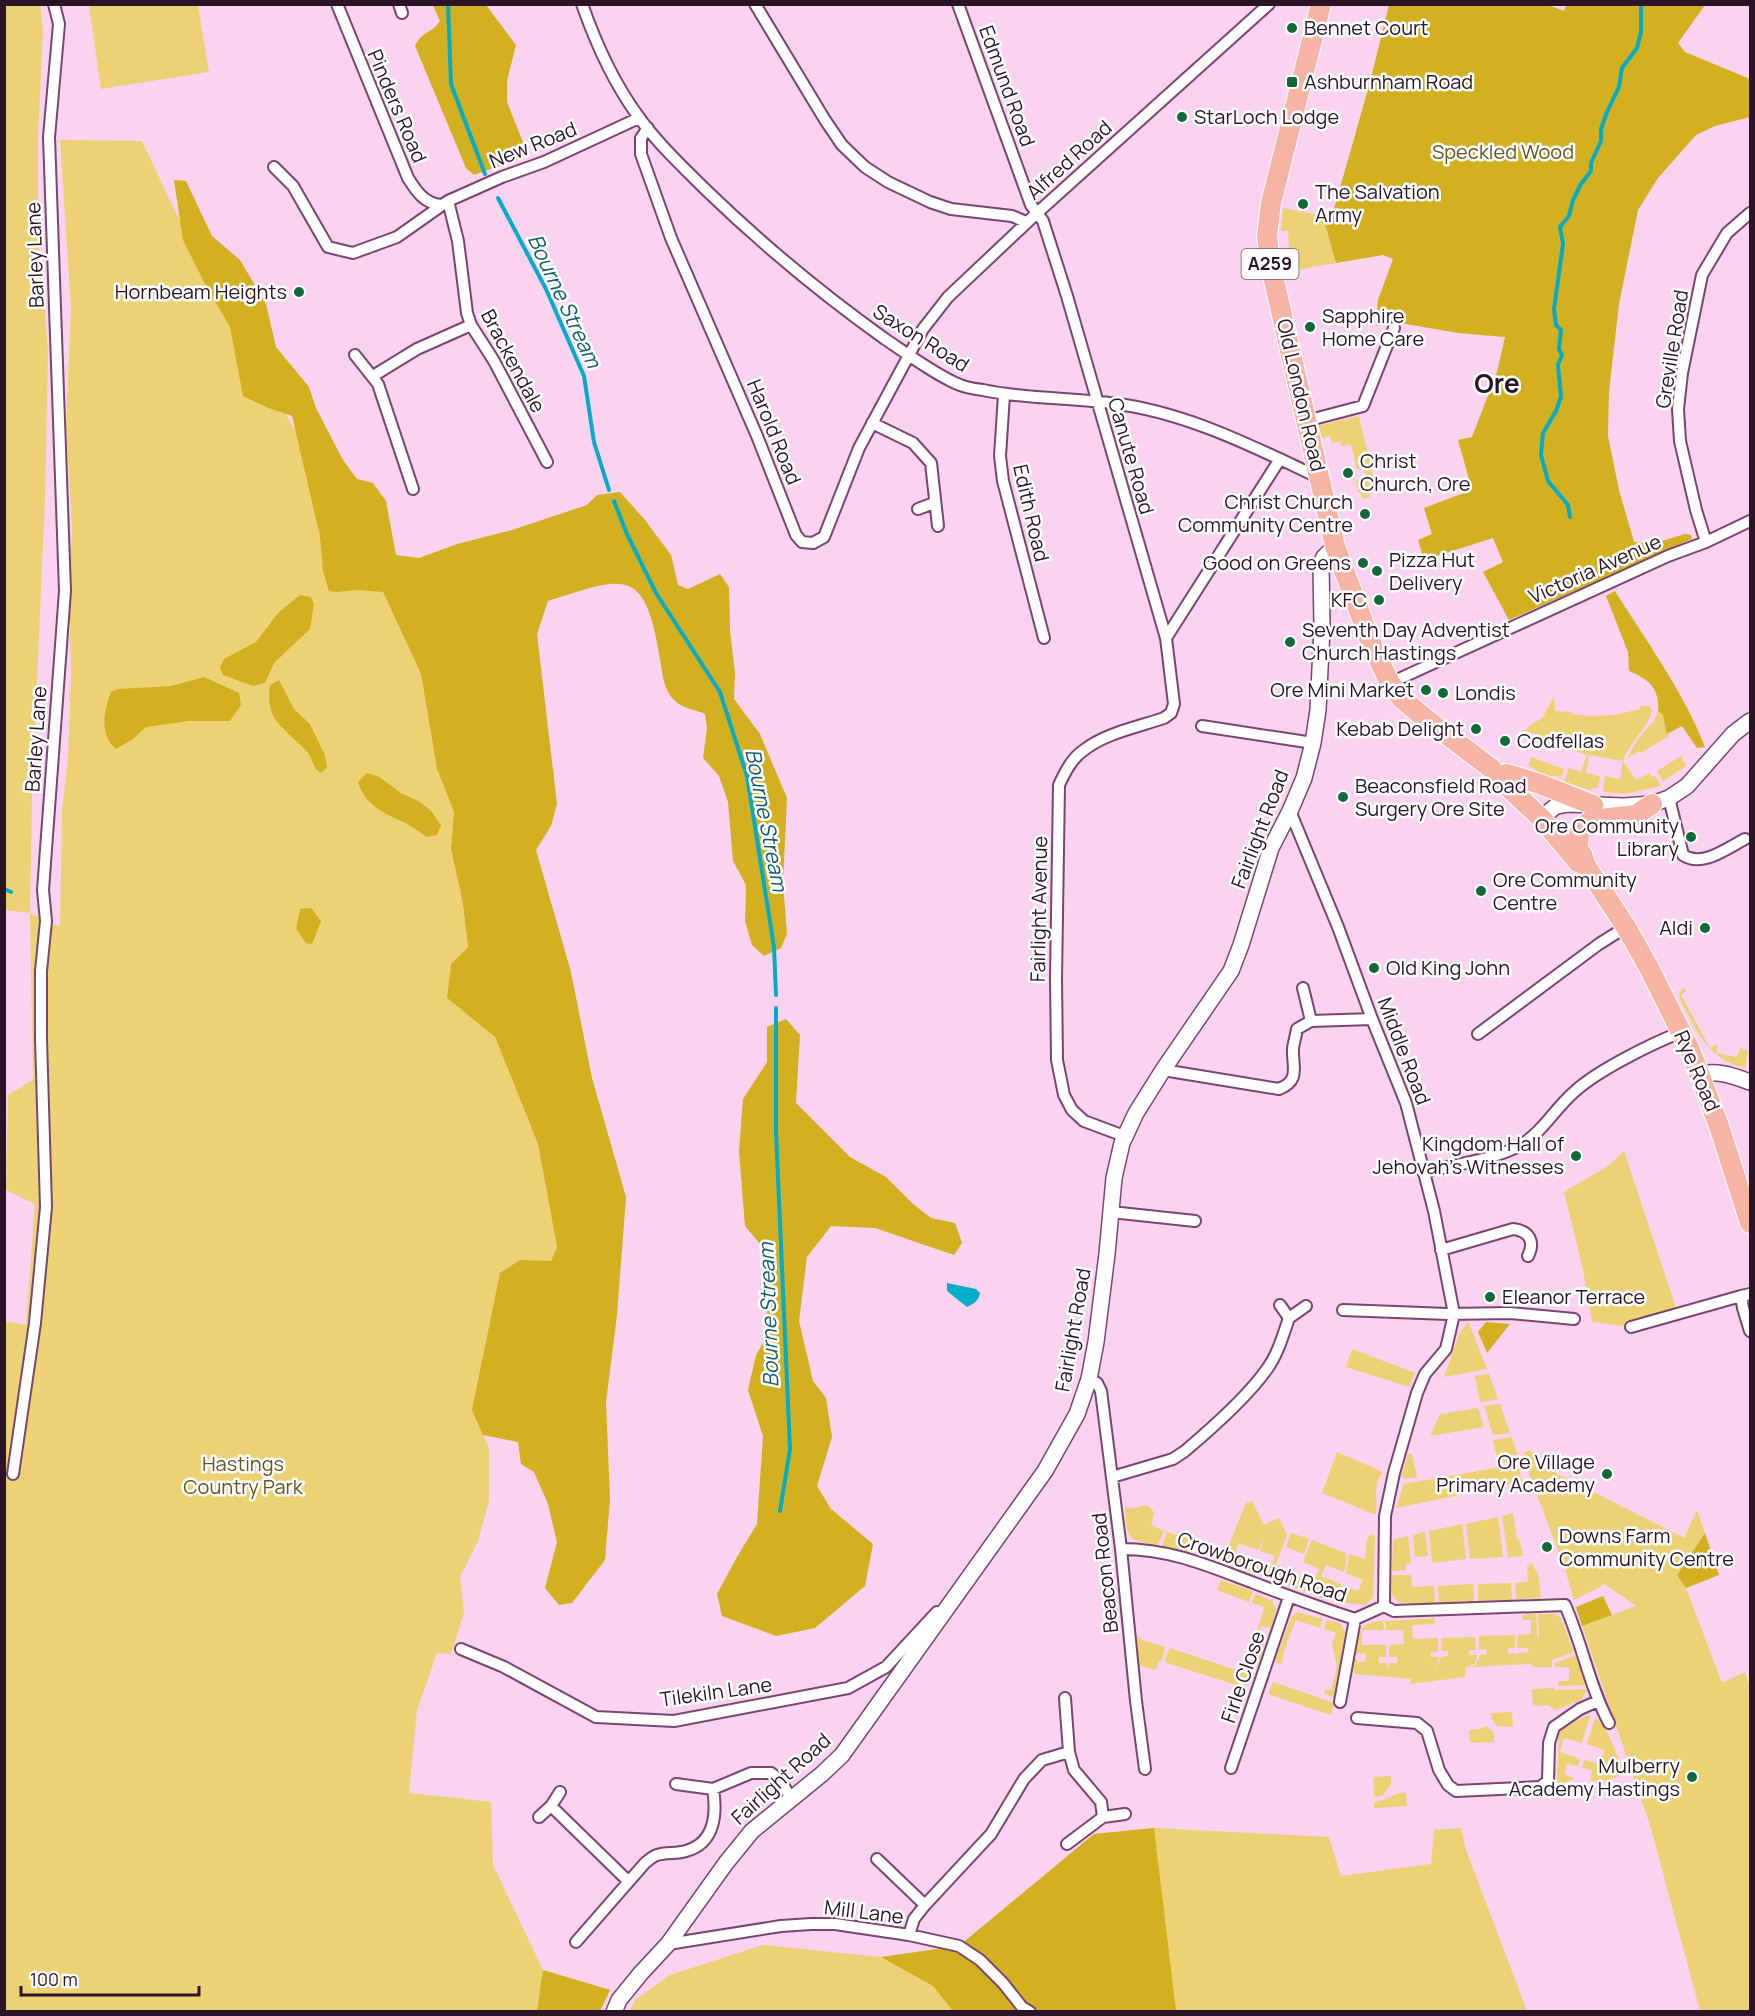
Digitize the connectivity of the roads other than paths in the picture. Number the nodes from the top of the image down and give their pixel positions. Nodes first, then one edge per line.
1 (54, 4) edge
2 (337, 4) edge
3 (582, 4) edge
4 (755, 4) edge
5 (1269, 4) edge
6 (1321, 4) edge
7 (961, 6) edge
8 (639, 118) junction
9 (648, 128) junction
10 (274, 167) dead end
11 (445, 203) junction
12 (1037, 213) junction
13 (1750, 213) edge
14 (1026, 222) junction
15 (471, 325) junction
16 (1394, 328) dead end
17 (355, 354) dead end
18 (909, 356) junction
19 (373, 376) junction
20 (1004, 395) junction
21 (1096, 400) junction
22 (1306, 421) junction
23 (872, 423) junction
24 (1280, 459) junction
25 (547, 462) dead end
26 (1320, 478) junction
27 (413, 489) dead end
28 (934, 503) junction
29 (918, 509) dead end
30 (1750, 521) edge
31 (938, 526) dead end
32 (1706, 542) junction
33 (1335, 546) junction
34 (1044, 638) dead end
35 (1166, 638) junction
36 (1390, 683) junction
37 (1171, 713) joint
38 (1750, 721) edge
39 (1202, 726) dead end
40 (1313, 743) junction
41 (1499, 771) junction
42 (1661, 801) junction
43 (1593, 805) junction
44 (1290, 811) junction
45 (1544, 815) junction
46 (1745, 839) dead end
47 (1578, 848) junction
48 (1586, 866) junction
49 (1626, 927) junction
50 (1303, 988) dead end
51 (1372, 1019) junction
52 (1311, 1021) junction
53 (1681, 1032) junction
54 (1478, 1034) dead end
55 (1163, 1070) junction
56 (1701, 1074) junction
57 (1750, 1082) edge
58 (1124, 1136) junction
59 (1423, 1172) junction
60 (1111, 1212) junction
61 (1195, 1221) dead end
62 (1750, 1223) edge
63 (1441, 1250) junction
64 (1528, 1256) dead end
65 (1746, 1295) edge
66 (1280, 1305) dead end
67 (1306, 1306) dead end
68 (1343, 1310) dead end
69 (1454, 1314) junction
70 (1289, 1318) junction
71 (1574, 1319) dead end
72 (1630, 1327) dead end
73 (1750, 1331) edge
74 (1089, 1379) junction
75 (13, 1474) dead end
76 (1112, 1477) junction
77 (1121, 1549) junction
78 (956, 1596) junction
79 (1289, 1596) junction
80 (1384, 1606) junction
81 (1355, 1618) junction
82 (461, 1649) dead end
83 (1065, 1698) dead end
84 (1598, 1701) junction
85 (1340, 1702) dead end
86 (1357, 1718) dead end
87 (1609, 1723) dead end
88 (1069, 1752) junction
89 (1230, 1768) dead end
90 (1145, 1769) dead end
91 (676, 1784) dead end
92 (713, 1789) junction
93 (560, 1792) dead end
94 (791, 1798) junction
95 (551, 1806) junction
96 (1125, 1814) dead end
97 (539, 1817) dead end
98 (1103, 1817) junction
99 (1067, 1844) dead end
100 (877, 1859) dead end
101 (628, 1881) junction
102 (925, 1905) junction
103 (909, 1935) junction
104 (576, 1942) dead end
105 (668, 1944) junction
106 (614, 2012) edge
107 (1030, 2012) edge

1 - 75 street, Barley Lane
2 - 11 street, Pinders Road
3 - 8 street
4 - 14 street
5 - 12 street, Alfred Road
6 - 22 highway, Old London Road / A259
7 - 12 street, Edmund Road
8 - 9 street, Saxon Road
8 - 11 street, New Road
9 - 18 street, Saxon Road
9 - 23 street, Harold Road
10 - 11 street, New Road
11 - 15 street, Brackendale
12 - 14 street, Alfred Road
12 - 21 street, Canute Road
13 - 32 street, Greville Road
14 - 18 street, Alfred Road
15 - 19 street
15 - 25 street, Brackendale
16 - 22 street
17 - 19 street
18 - 20 street, Saxon Road
18 - 23 street, Harold Road
19 - 27 street
20 - 21 street, Saxon Road
20 - 34 street, Edith Road
21 - 24 street, Saxon Road
21 - 35 street, Canute Road
22 - 26 highway, Old London Road / A259
23 - 28 street
24 - 26 street, Saxon Road
24 - 35 street
26 - 33 highway, Old London Road / A259
28 - 29 street
28 - 31 street
30 - 32 street, Victoria Avenue
32 - 36 street, Victoria Avenue
33 - 36 highway, Old London Road / A259
33 - 40 street, Fairlight Road
35 - 37 street, Canute Road
36 - 41 highway, Old London Road / A259
37 - 58 street, Fairlight Avenue
38 - 42 street
39 - 40 street
40 - 44 street, Fairlight Road
41 - 43 highway
41 - 45 highway, Old London Road / A259
42 - 43 street
42 - 46 street
42 - 47 highway
43 - 45 street
44 - 51 street, Middle Road
44 - 55 street, Fairlight Road
45 - 47 highway, Rye Road / A259
45 - 48 highway, Old London Road / A259
47 - 48 highway, Rye Road / A259
48 - 49 highway, Rye Road / A259
49 - 53 highway, Rye Road / A259
49 - 54 street
50 - 52 street
51 - 52 street
51 - 59 street, Middle Road
52 - 55 street
53 - 56 highway, Rye Road / A259
53 - 59 street
55 - 58 street, Fairlight Road
56 - 57 street
56 - 62 highway, Rye Road / A259
58 - 60 street, Fairlight Road
59 - 63 street, Middle Road
60 - 61 street
60 - 74 street, Fairlight Road
63 - 64 street
63 - 69 street, Middle Road
65 - 72 street
65 - 73 street
66 - 70 street
67 - 70 street
68 - 69 street
69 - 71 street
69 - 80 street
70 - 76 street
74 - 76 street, Beacon Road
74 - 78 street, Fairlight Road
76 - 77 street, Beacon Road
77 - 79 street, Crowborough Road
77 - 90 street, Beacon Road
78 - 82 street, Tilekiln Lane
78 - 94 street, Fairlight Road
79 - 81 street, Crowborough Road
79 - 89 street, Firle Close
80 - 81 street, Crowborough Road
80 - 84 street
81 - 85 street, Crowborough Road
83 - 88 street
84 - 86 street
84 - 87 street
88 - 98 street
88 - 102 street
91 - 92 street
92 - 94 street
92 - 101 street
93 - 95 street
94 - 105 street, Fairlight Road
95 - 97 street
95 - 101 street
96 - 98 street
98 - 99 street
100 - 102 street
101 - 104 street
102 - 103 street
103 - 105 street, Mill Lane
103 - 107 street, Mill Lane
105 - 106 street, Fairlight Road

